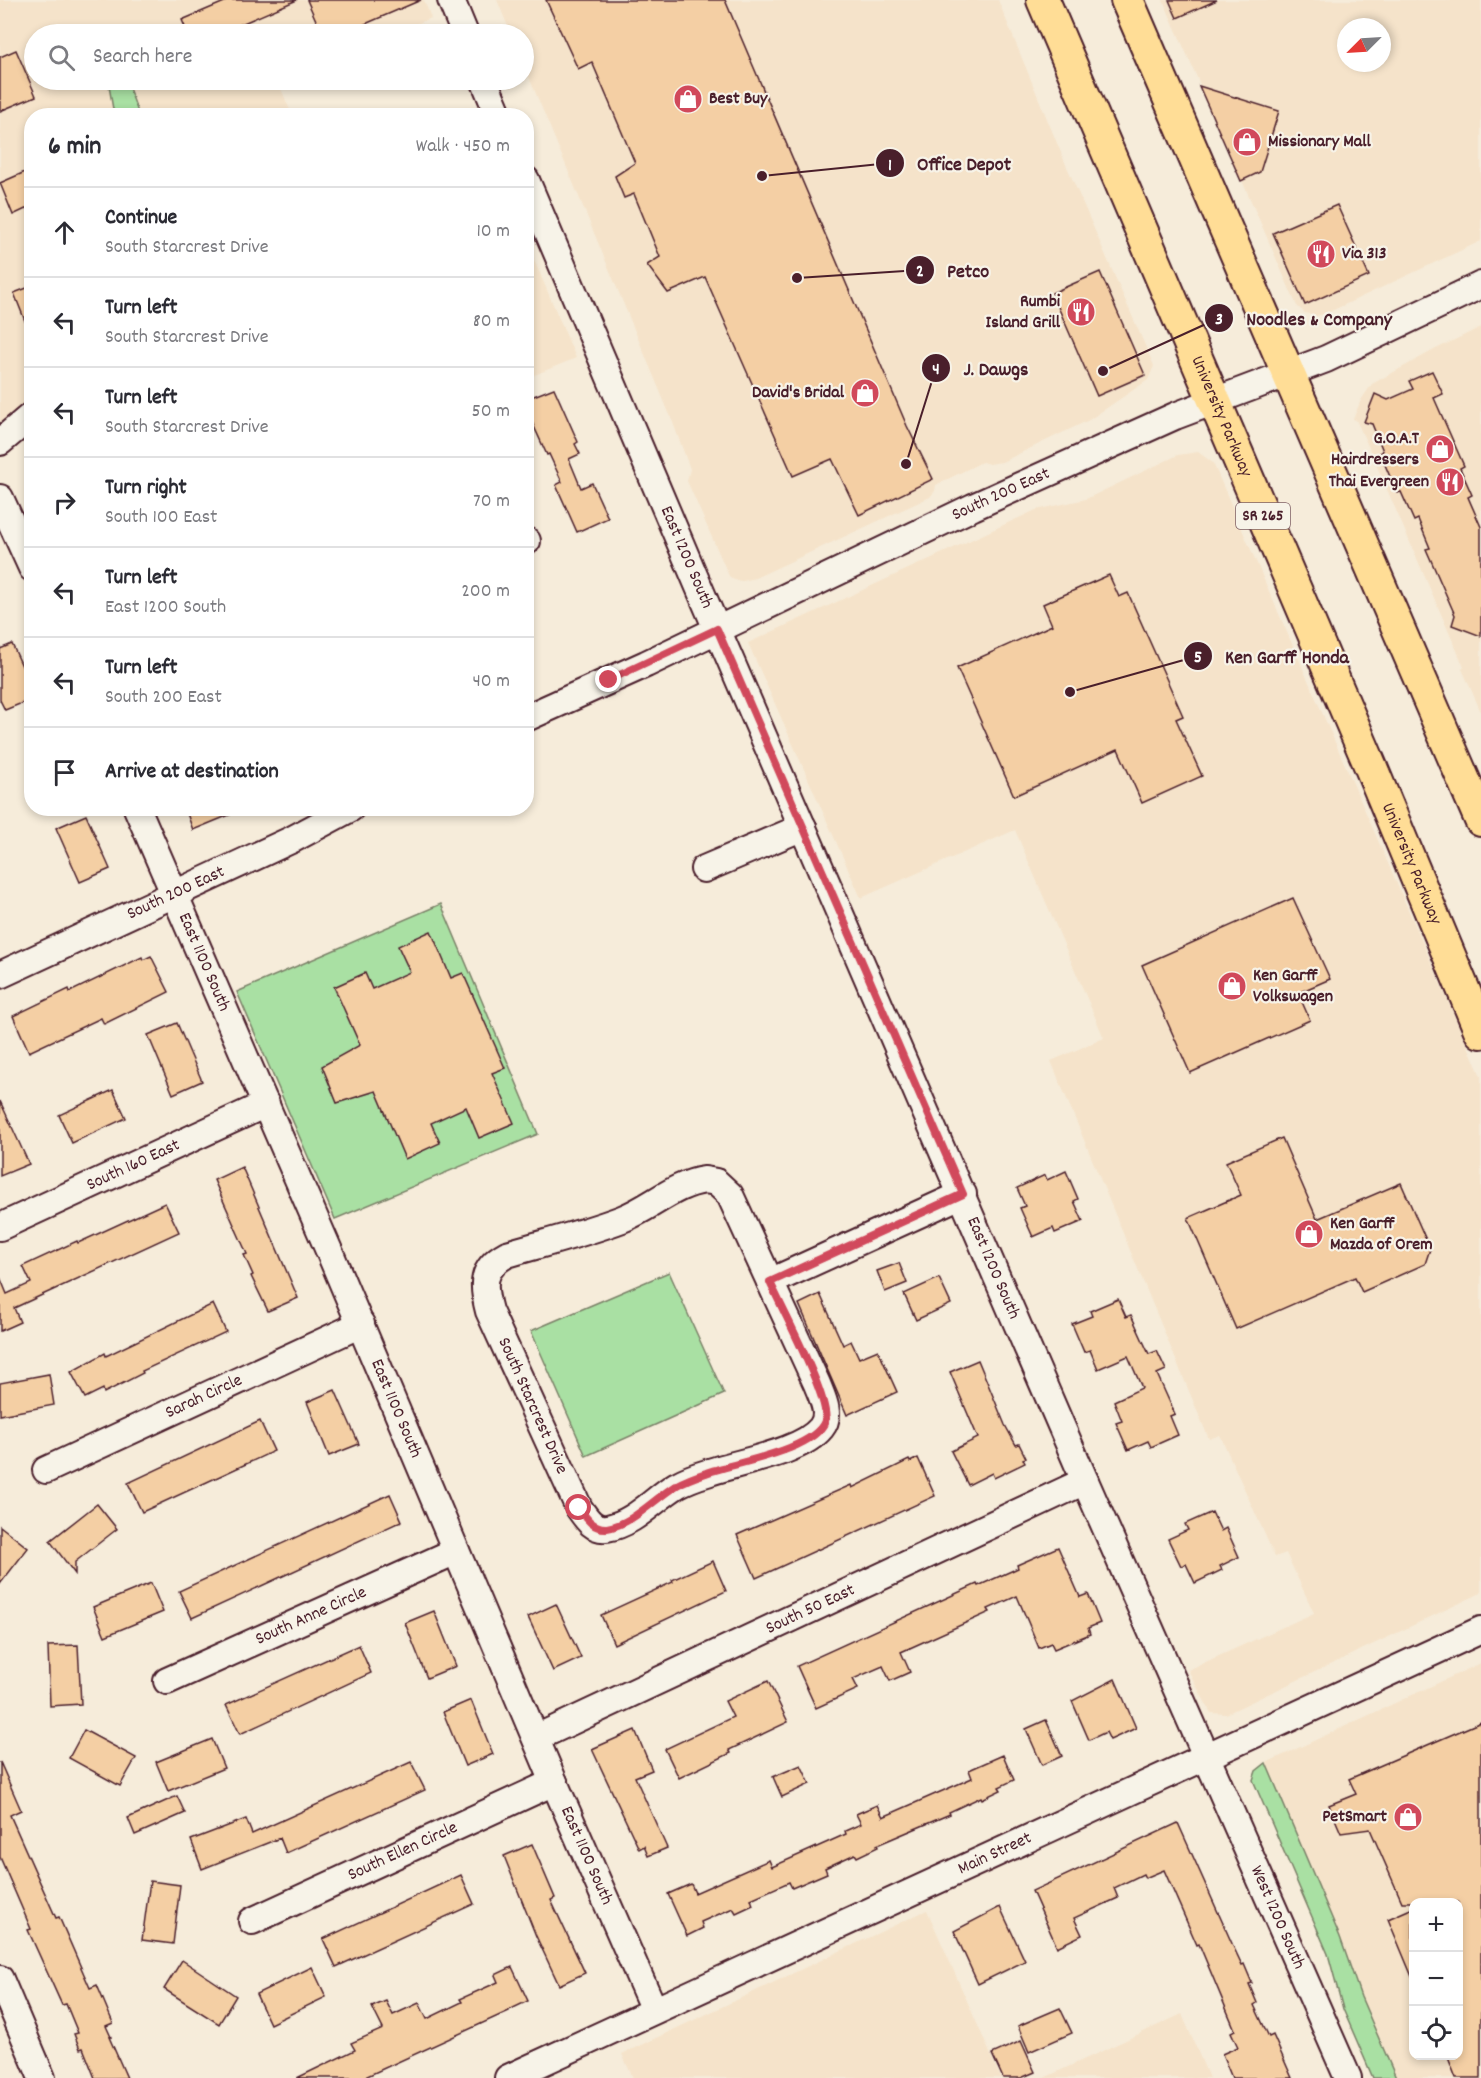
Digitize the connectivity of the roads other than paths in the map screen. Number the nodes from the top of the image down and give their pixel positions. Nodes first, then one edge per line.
1 (451, 0) edge
2 (1043, 0) edge
3 (1127, 0) edge
4 (461, 24) edge
5 (488, 90) edge
6 (496, 108) edge
7 (534, 199) edge
8 (1481, 285) edge
9 (1287, 373) junction
10 (1215, 401) junction
11 (24, 422) edge
12 (0, 442) edge
13 (0, 498) edge
14 (24, 550) edge
15 (717, 629) junction
16 (534, 714) edge
17 (141, 816) edge
18 (336, 816) edge
19 (1481, 820) edge
20 (803, 827) junction
21 (704, 869) dead end
22 (175, 893) junction
23 (0, 975) edge
24 (1481, 1032) edge
25 (266, 1104) junction
26 (963, 1194) junction
27 (0, 1227) edge
28 (770, 1282) junction
29 (361, 1324) junction
30 (46, 1470) dead end
31 (1085, 1481) junction
32 (456, 1551) junction
33 (1481, 1630) edge
34 (166, 1681) dead end
35 (536, 1738) junction
36 (1208, 1756) junction
37 (554, 1782) junction
38 (252, 1921) dead end
39 (0, 1981) edge
40 (654, 2010) junction
41 (42, 2078) edge
42 (508, 2078) edge
43 (1348, 2078) edge

1 - 4 street
2 - 10 main road, University Parkway / SR 265
3 - 9 main road
5 - 6 street
7 - 15 street, East 1200 South
8 - 9 street, South 200 East
9 - 10 street, South 200 East
9 - 19 main road
10 - 15 street, South 200 East
10 - 24 main road, University Parkway / SR 265
11 - 12 street
13 - 14 street
15 - 16 street, South 200 East
15 - 20 street, East 1200 South
17 - 22 street, East 1100 South
18 - 22 street, South 200 East
20 - 21 street
20 - 26 street, East 1200 South
22 - 23 street, South 200 East
22 - 25 street, East 1100 South
25 - 27 street, South 160 East
25 - 29 street, East 1100 South
26 - 28 street
26 - 31 street, East 1200 South
28 - 28 street, South Starcrest Drive
29 - 30 street, Sarah Circle
29 - 32 street, East 1100 South
31 - 35 street, South 50 East
31 - 36 street, East 1200 South
32 - 34 street, South Anne Circle
32 - 35 street, East 1100 South
33 - 36 street, Main Street
35 - 37 street, East 1100 South
36 - 40 street, Main Street
36 - 43 street, West 1200 South
37 - 38 street, South Ellen Circle
37 - 40 street, East 1100 South
39 - 41 street
40 - 42 street, Main Street

